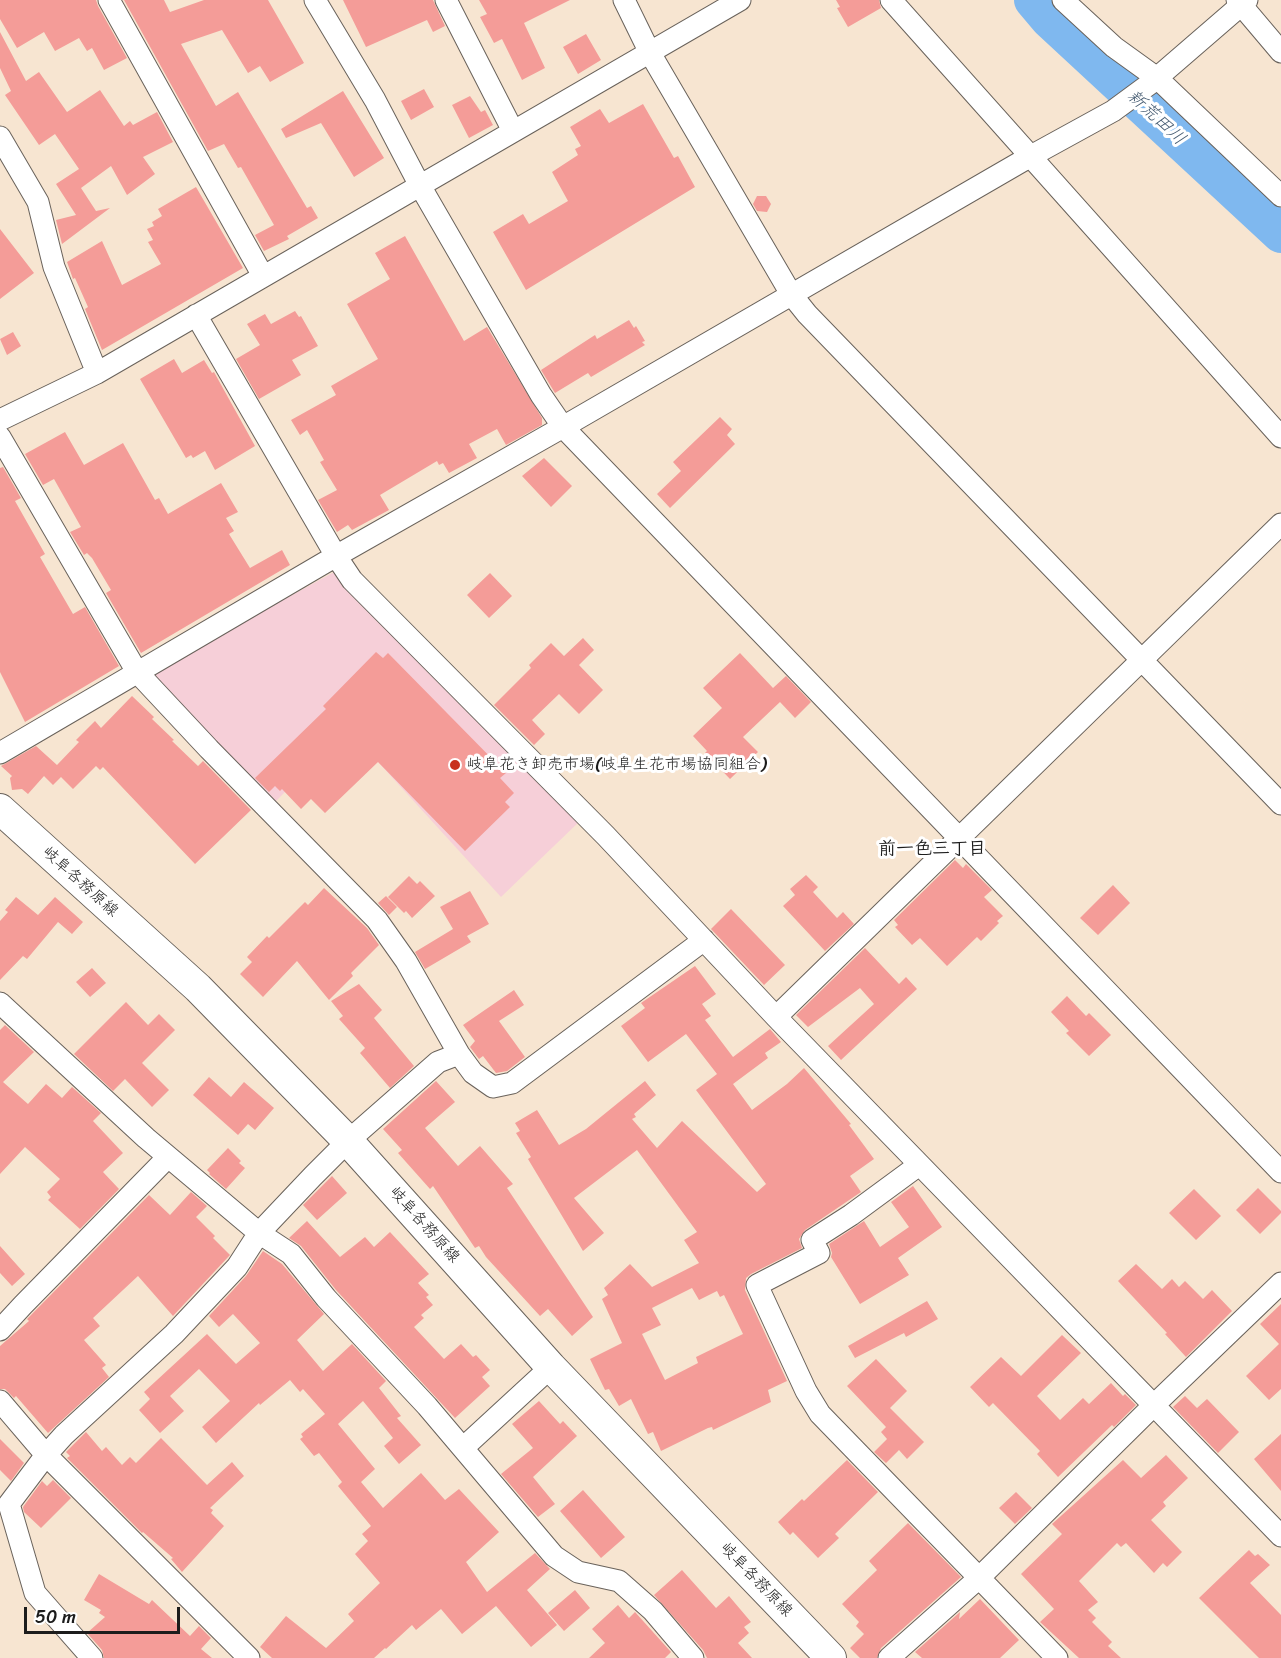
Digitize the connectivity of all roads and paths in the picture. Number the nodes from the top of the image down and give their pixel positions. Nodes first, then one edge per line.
1 (109, 0) edge
2 (315, 0) edge
3 (446, 0) edge
4 (624, 0) edge
5 (740, 0) edge
6 (891, 0) edge
7 (1063, 0) edge
8 (1242, 2) edge
9 (1281, 52) edge
10 (650, 53) junction
11 (1154, 80) junction
12 (513, 131) junction
13 (0, 137) edge
14 (1030, 156) junction
15 (419, 184) junction
16 (1281, 196) edge
17 (263, 276) junction
18 (791, 294) junction
19 (196, 315) junction
20 (97, 373) junction
21 (0, 420) edge
22 (562, 427) junction
23 (0, 437) edge
24 (1281, 437) edge
25 (1281, 524) edge
26 (336, 556) junction
27 (1142, 661) junction
28 (137, 672) junction
29 (0, 753) edge
30 (1281, 804) edge
31 (0, 809) edge
32 (958, 839) junction
33 (704, 940) junction
34 (0, 1003) edge
35 (776, 1017) junction
36 (459, 1054) junction
37 (348, 1141) junction
38 (168, 1157) junction
39 (919, 1165) junction
40 (1281, 1172) edge
41 (259, 1233) junction
42 (1281, 1283) edge
43 (0, 1330) edge
44 (551, 1367) junction
45 (0, 1401) edge
46 (1154, 1405) junction
47 (463, 1448) junction
48 (46, 1455) junction
49 (1281, 1536) edge
50 (979, 1578) junction
51 (92, 1658) edge
52 (249, 1658) edge
53 (693, 1658) edge
54 (831, 1658) edge
55 (889, 1658) edge
56 (1058, 1658) edge

1 - 17 street
2 - 15 street
3 - 12 street
4 - 10 street
5 - 10 street
6 - 14 street
7 - 11 street
8 - 9 street
8 - 11 street
10 - 12 street
10 - 18 street
11 - 14 street
11 - 16 street
12 - 15 street
13 - 20 street
14 - 18 street
14 - 24 street
15 - 17 street
15 - 22 street
17 - 19 street
18 - 22 street
18 - 27 street
19 - 20 street
19 - 26 street
20 - 21 street
22 - 26 street
22 - 32 street
23 - 28 street
25 - 27 street
26 - 28 street
26 - 33 street
27 - 30 street
27 - 32 street
28 - 29 street
28 - 36 street
31 - 37 main road, 岐阜各務原線
32 - 35 street
32 - 40 street
33 - 35 street
33 - 36 street
34 - 38 street
35 - 39 street
36 - 37 street
37 - 41 street
37 - 44 main road, 岐阜各務原線
38 - 41 street
38 - 43 street
39 - 46 street
39 - 50 street
41 - 47 street
41 - 48 street
42 - 46 street
44 - 47 street
44 - 54 main road, 岐阜各務原線
45 - 48 street
46 - 49 street
46 - 50 street
47 - 53 street
48 - 51 street
48 - 52 street
50 - 55 street
50 - 56 street

